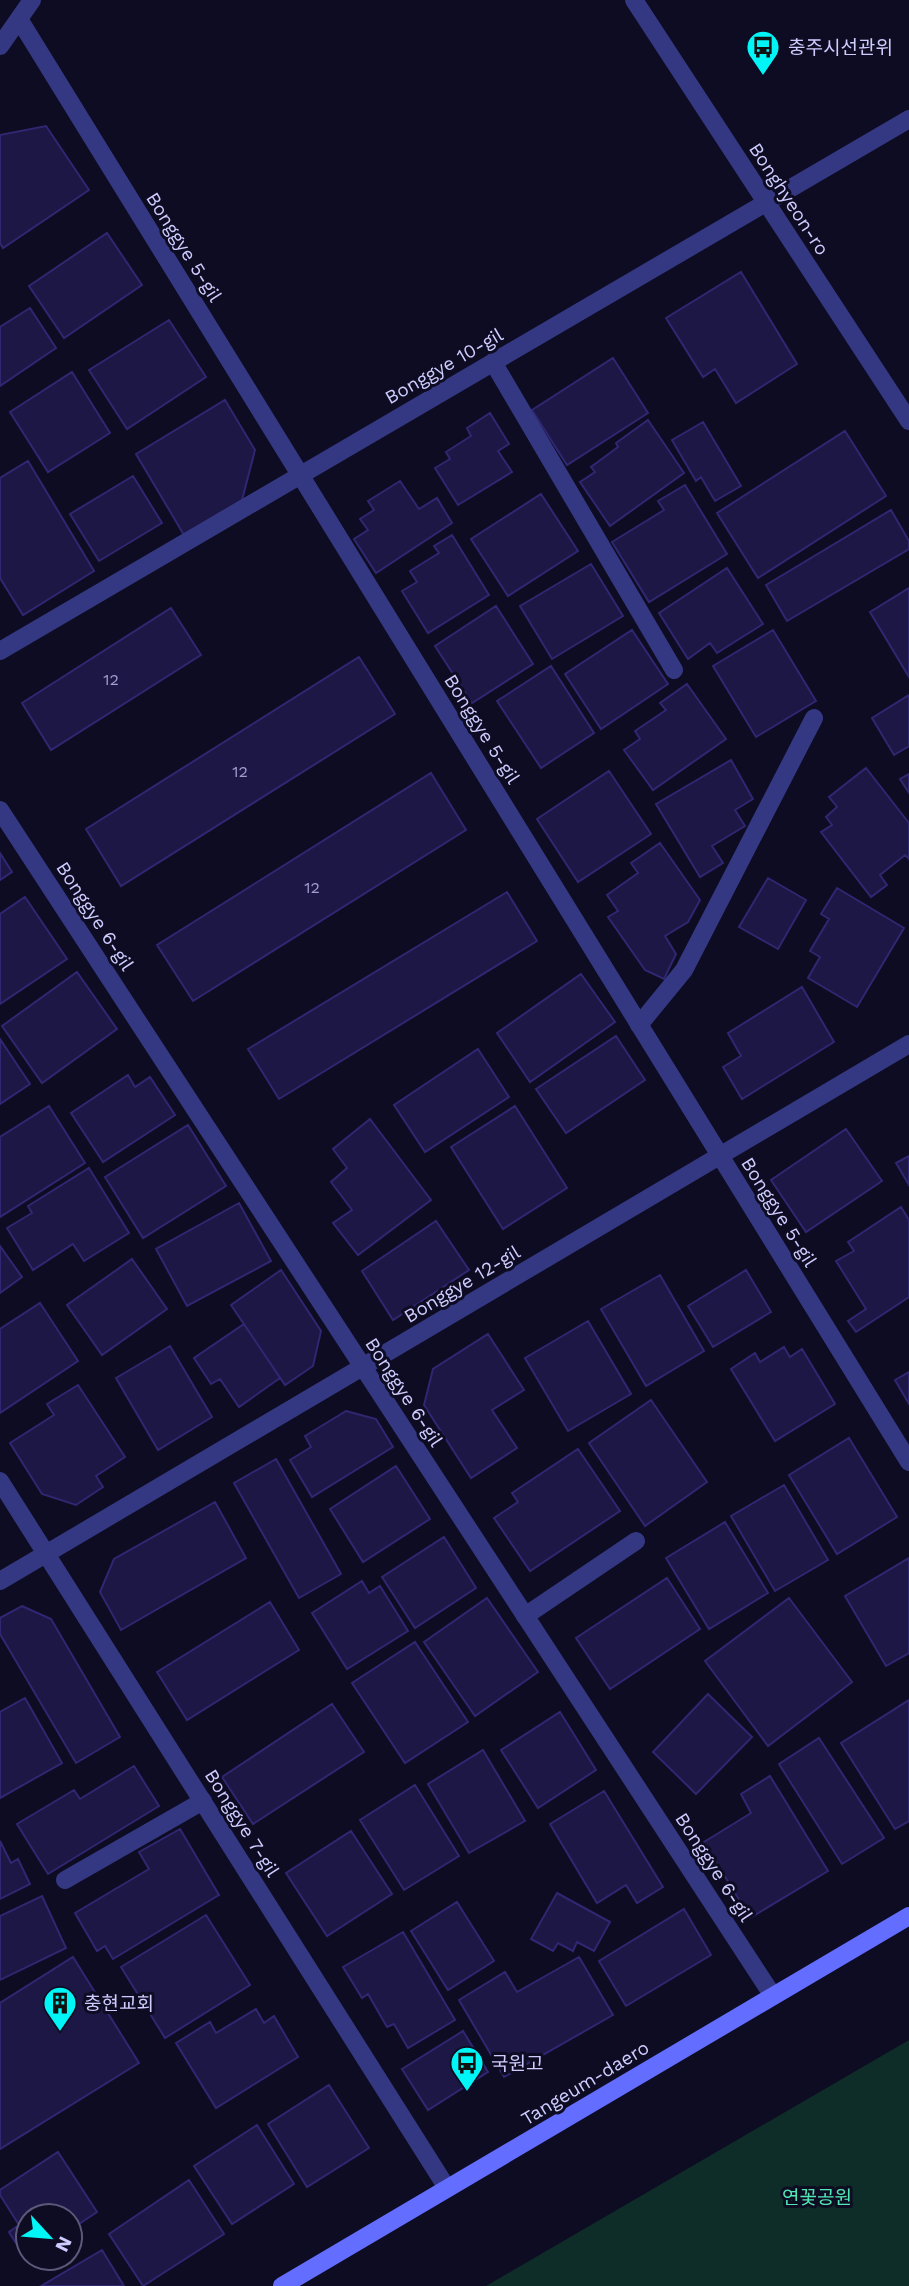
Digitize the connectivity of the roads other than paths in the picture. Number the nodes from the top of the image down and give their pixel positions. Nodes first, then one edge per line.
1 (32, 0) edge
2 (634, 0) edge
3 (19, 19) junction
4 (0, 46) edge
5 (909, 119) edge
6 (767, 203) junction
7 (493, 362) junction
8 (909, 421) edge
9 (300, 475) junction
10 (0, 651) edge
11 (674, 670) dead end
12 (814, 718) dead end
13 (0, 810) edge
14 (639, 1025) junction
15 (909, 1044) edge
16 (720, 1155) junction
17 (363, 1367) junction
18 (906, 1452) edge
19 (0, 1481) edge
20 (636, 1541) dead end
21 (47, 1553) junction
22 (0, 1581) edge
23 (525, 1616) junction
24 (203, 1801) junction
25 (65, 1880) dead end
26 (909, 1916) edge
27 (773, 1996) junction
28 (447, 2188) junction
29 (282, 2286) edge

1 - 3 street
2 - 6 street, Bonghyeon-ro
3 - 4 street
3 - 9 street, Bonggye 5-gil
5 - 6 street, Bonggye 10-gil
6 - 7 street, Bonggye 10-gil
6 - 8 street, Bonghyeon-ro
7 - 9 street, Bonggye 10-gil
7 - 11 street
9 - 10 street, Bonggye 10-gil
9 - 14 street, Bonggye 5-gil
12 - 14 street
13 - 17 street, Bonggye 6-gil
14 - 16 street, Bonggye 5-gil
15 - 16 street, Bonggye 12-gil
16 - 17 street, Bonggye 12-gil
16 - 18 street, Bonggye 5-gil
17 - 21 street, Bonggye 12-gil
17 - 23 street, Bonggye 6-gil
19 - 21 street, Bonggye 7-gil
20 - 23 street
21 - 22 street, Bonggye 12-gil
21 - 24 street, Bonggye 7-gil
23 - 27 street, Bonggye 6-gil
24 - 25 street
24 - 28 street, Bonggye 7-gil
26 - 27 main road, Tangeum-daero
27 - 28 main road, Tangeum-daero
28 - 29 main road, Tangeum-daero

